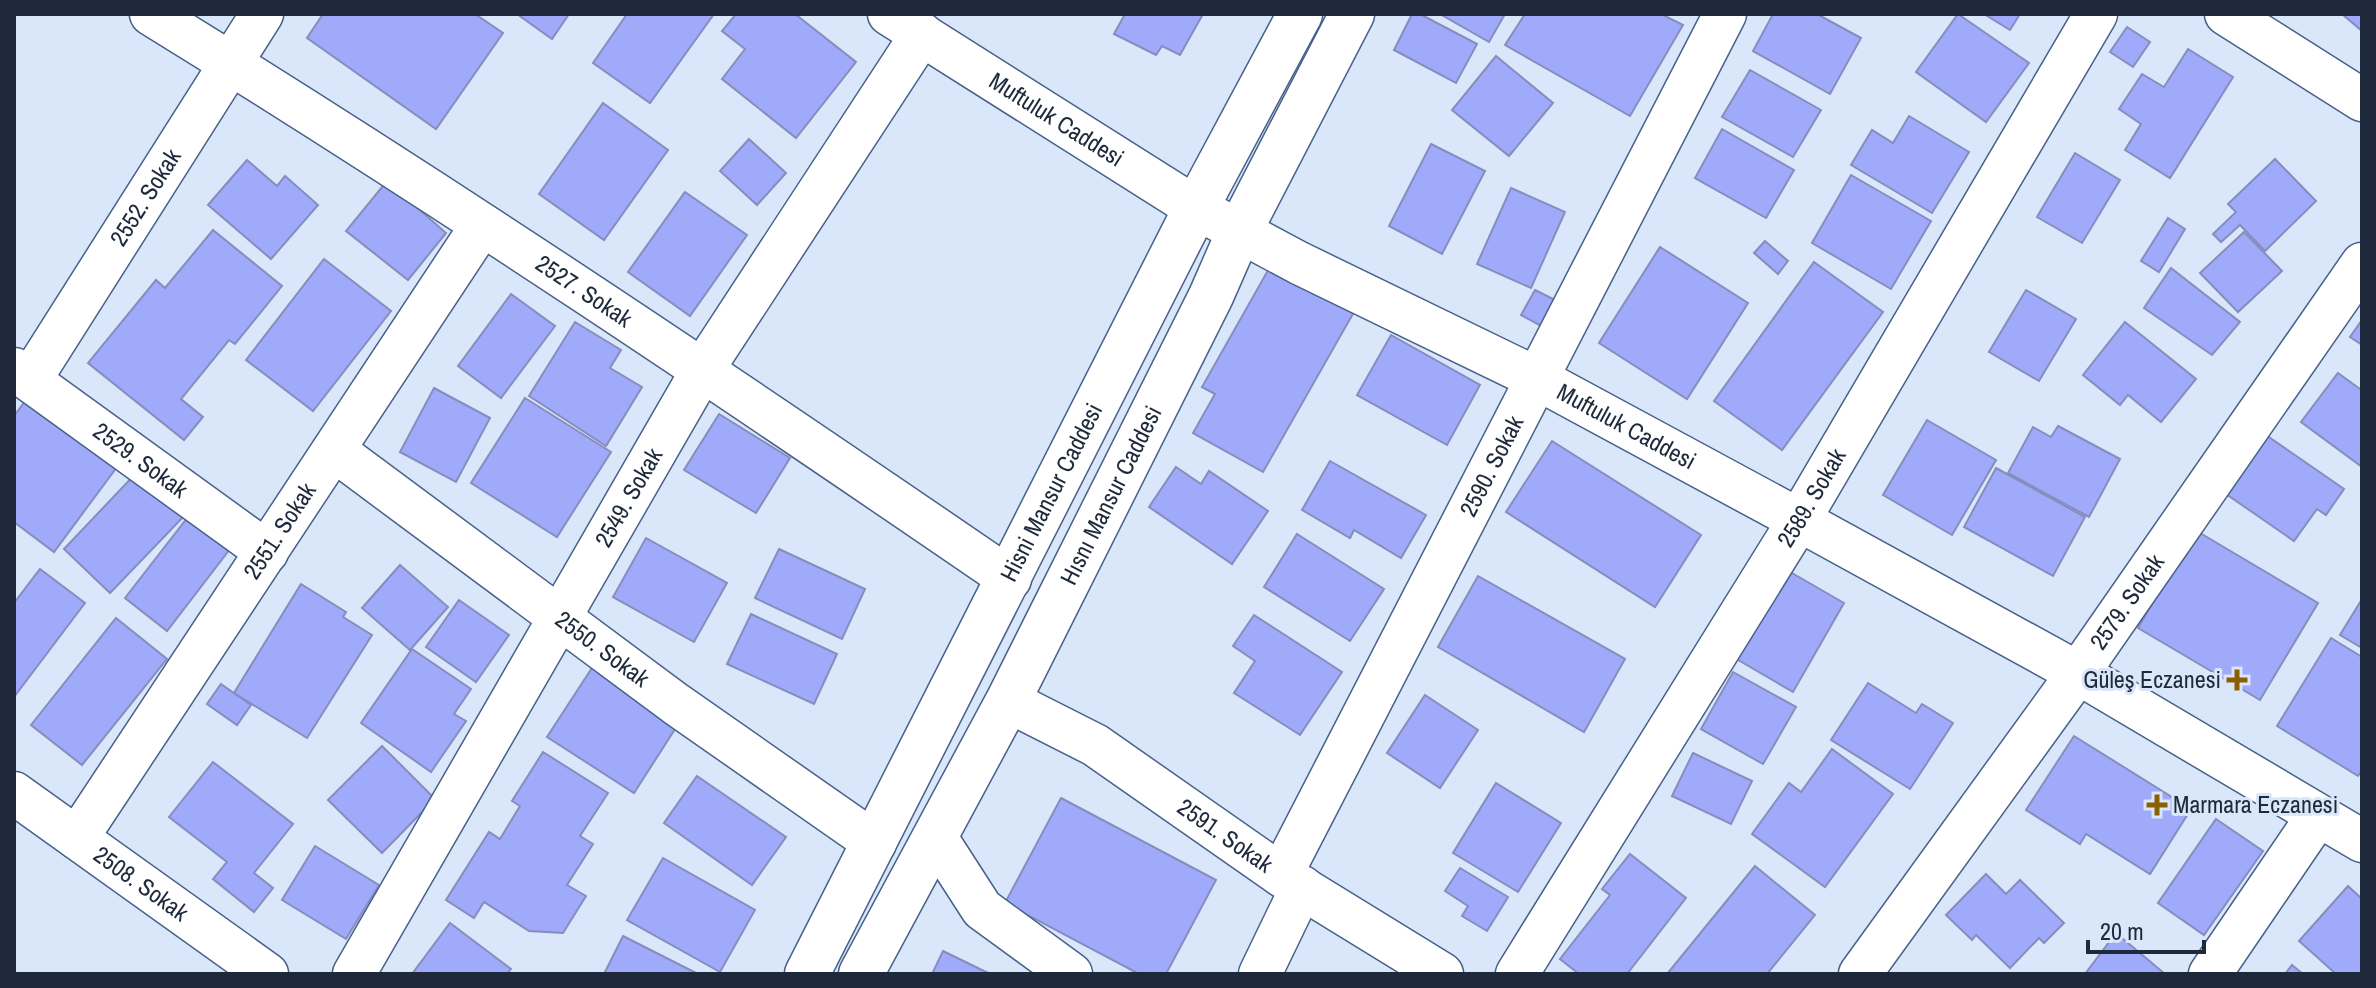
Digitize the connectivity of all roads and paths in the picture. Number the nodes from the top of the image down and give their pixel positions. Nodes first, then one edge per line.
1 (151, 14) edge
2 (262, 14) edge
3 (1300, 14) edge
4 (1352, 14) edge
5 (1725, 14) edge
6 (2096, 14) edge
7 (2226, 14) edge
8 (897, 19) edge
9 (231, 63) junction
10 (2362, 100) edge
11 (1196, 208) junction
12 (482, 225) junction
13 (1239, 232) junction
14 (2362, 264) edge
15 (703, 369) junction
16 (22, 374) edge
17 (1538, 379) junction
18 (334, 450) junction
19 (1799, 520) junction
20 (267, 552) junction
21 (1010, 579) junction
22 (560, 617) junction
23 (2078, 673) junction
24 (1008, 701) junction
25 (14, 793) edge
26 (2317, 817) junction
27 (935, 836) junction
28 (77, 838) junction
29 (2362, 841) edge
30 (875, 843) junction
31 (1292, 881) junction
32 (267, 974) edge
33 (354, 974) edge
34 (807, 974) edge
35 (861, 974) edge
36 (1071, 974) edge
37 (1260, 974) edge
38 (1442, 974) edge
39 (1517, 974) edge
40 (1860, 974) edge
41 (2210, 974) edge

1 - 9 street, 2527. Sokak
2 - 9 street, 2552. Sokak
3 - 11 main road, Hisni Mansur Caddesi
4 - 13 main road, Hısnı Mansur Caddesi
5 - 17 street, 2590. Sokak
6 - 19 street, 2589. Sokak
7 - 10 street
8 - 11 street, Muftuluk Caddesi
8 - 15 street, 2549. Sokak
9 - 12 street, 2527. Sokak
9 - 16 street, 2552. Sokak
11 - 13 street, Muftuluk Caddesi
11 - 21 main road, Hisni Mansur Caddesi
12 - 15 street, 2527. Sokak
12 - 18 street, 2551. Sokak
13 - 17 street, Muftuluk Caddesi
13 - 24 main road, Hısnı Mansur Caddesi
14 - 23 street, 2579. Sokak
15 - 21 street, 2527. Sokak
15 - 22 street, 2549. Sokak
16 - 20 street, 2529. Sokak
17 - 19 street, Muftuluk Caddesi
17 - 31 street, 2590. Sokak
18 - 20 street, 2551. Sokak
18 - 22 street, 2550. Sokak
19 - 23 street, Muftuluk Caddesi
19 - 39 street, 2589. Sokak
20 - 28 street, 2551. Sokak
21 - 30 main road, Hisni Mansur Caddesi
22 - 30 street, 2550. Sokak
22 - 33 street, 2549. Sokak
23 - 26 street, Muftuluk Caddesi
23 - 40 street, 2579. Sokak
24 - 27 main road, Hısnı Mansur Caddesi
24 - 31 street, 2591. Sokak
25 - 28 street, 2508. Sokak
26 - 29 street, Muftuluk Caddesi
26 - 41 street
27 - 35 main road, Hısnı Mansur Caddesi
27 - 36 street
28 - 32 street, 2508. Sokak
30 - 34 main road, Hisni Mansur Caddesi
31 - 37 street, 2590. Sokak
31 - 38 street, 2591. Sokak

